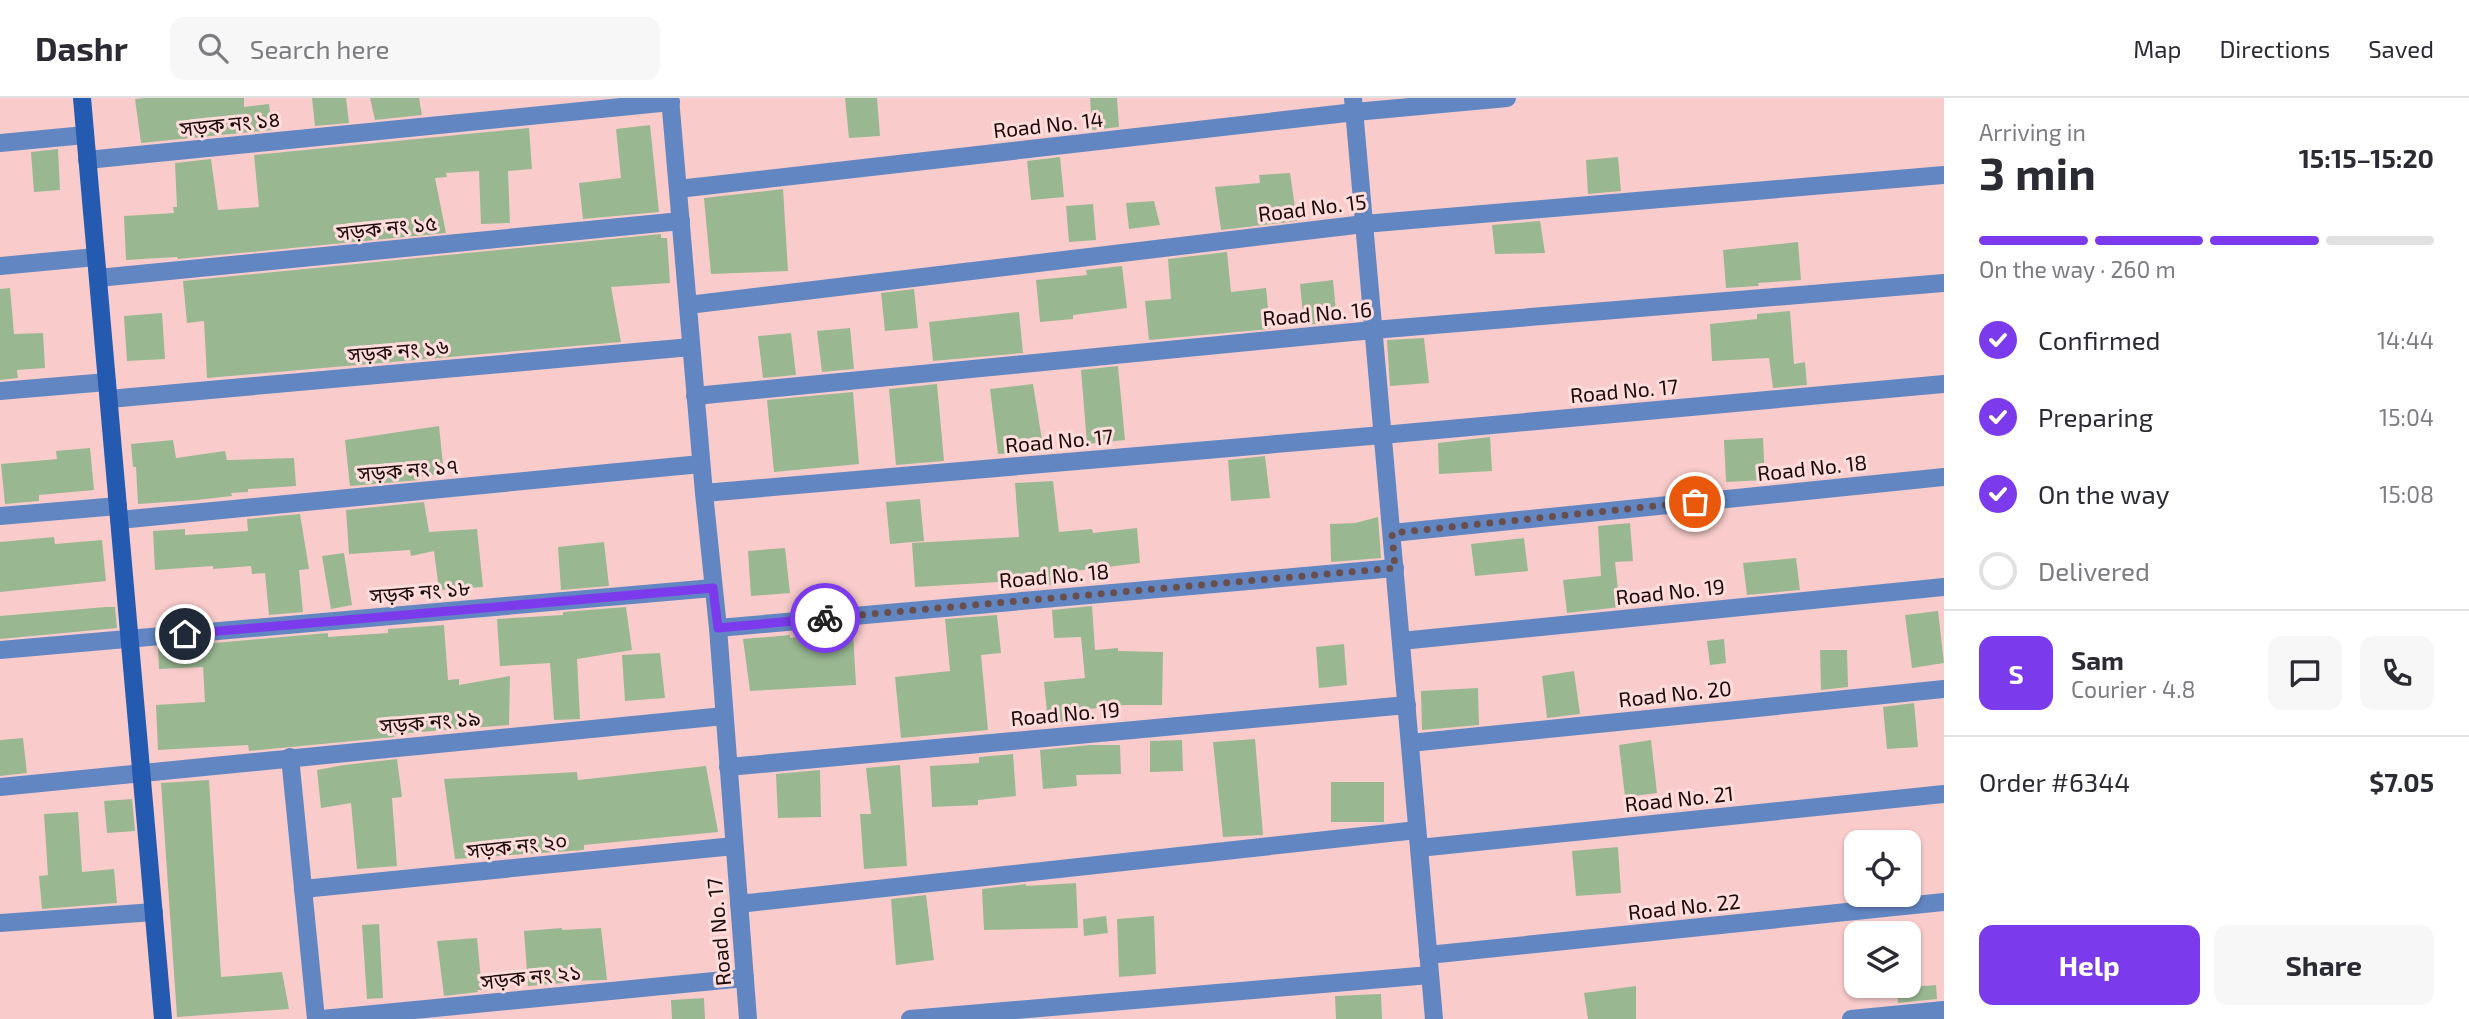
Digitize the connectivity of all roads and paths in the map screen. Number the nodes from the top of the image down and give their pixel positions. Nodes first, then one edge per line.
1 (82, 98) edge
2 (1507, 98) edge
3 (671, 100) edge
4 (1354, 105) edge
5 (85, 135) junction
6 (0, 143) edge
7 (87, 160) junction
8 (1944, 175) edge
9 (678, 188) junction
10 (681, 221) junction
11 (1364, 224) junction
12 (96, 257) junction
13 (0, 266) edge
14 (97, 278) junction
15 (1944, 283) edge
16 (688, 305) junction
17 (1373, 330) junction
18 (691, 347) junction
19 (1944, 384) edge
20 (0, 391) edge
21 (108, 391) junction
22 (695, 396) junction
23 (1382, 435) junction
24 (701, 464) junction
25 (1944, 477) edge
26 (704, 493) junction
27 (118, 513) junction
28 (0, 516) edge
29 (1392, 533) junction
30 (1395, 568) junction
31 (1944, 587) edge
32 (713, 588) junction
33 (718, 628) junction
34 (130, 639) junction
35 (1401, 641) junction
36 (0, 650) edge
37 (1944, 689) edge
38 (1407, 705) junction
39 (724, 716) junction
40 (1410, 743) junction
41 (290, 757) junction
42 (728, 767) junction
43 (142, 773) junction
44 (0, 787) edge
45 (1944, 794) edge
46 (1417, 830) junction
47 (734, 846) junction
48 (1419, 848) junction
49 (303, 889) junction
50 (1944, 902) edge
51 (739, 904) junction
52 (154, 912) junction
53 (0, 923) edge
54 (1428, 955) junction
55 (1430, 975) junction
56 (745, 978) junction
57 (1944, 1010) edge
58 (163, 1019) edge
59 (316, 1019) edge
60 (322, 1019) edge
61 (748, 1019) edge
62 (910, 1019) edge
63 (1434, 1019) edge
64 (1851, 1019) edge

1 - 5 street
2 - 4 street, Road No. 14
3 - 7 street, সড়ক নং ১৪
3 - 9 street
4 - 9 street, Road No. 14
4 - 11 street
5 - 6 street
5 - 7 street
7 - 12 street
8 - 11 street, Road No. 15
9 - 10 street
10 - 14 street, সড়ক নং ১৫
10 - 16 street
11 - 16 street, Road No. 15
11 - 17 street
12 - 13 street
12 - 14 street
14 - 21 street
15 - 17 street, Road No. 16
16 - 18 street
17 - 22 street, Road No. 16
17 - 23 street
18 - 21 street, সড়ক নং ১৬
18 - 22 street
19 - 23 street, Road No. 17
20 - 21 street, সড়ক নং ১৬
21 - 27 street
22 - 24 street
23 - 26 street, Road No. 17
23 - 29 street
24 - 26 street
24 - 27 street, সড়ক নং ১৭
25 - 29 street, Road No. 18
26 - 32 street, Road No. 17
27 - 28 street, সড়ক নং ১৭
27 - 34 street
29 - 30 street
30 - 33 street, Road No. 18
30 - 35 street
31 - 35 street, Road No. 19
32 - 33 street, Road No. 17
32 - 34 street, সড়ক নং ১৮
33 - 39 street, Road No. 17
34 - 36 street, সড়ক নং ১৮
34 - 43 street
35 - 38 street
37 - 40 street, Road No. 20
38 - 40 street
38 - 42 street, Road No. 19
39 - 41 street, সড়ক নং ১৯
39 - 42 street, Road No. 17
40 - 46 street
41 - 43 street, সড়ক নং ১৯
41 - 49 street
42 - 47 street, Road No. 17
43 - 44 street, সড়ক নং ১৯
43 - 52 street
45 - 48 street, Road No. 21
46 - 48 street
46 - 51 street
47 - 49 street, সড়ক নং ২০
47 - 51 street, Road No. 17
48 - 54 street
49 - 59 street
50 - 54 street, Road No. 22
51 - 56 street, Road No. 17
52 - 53 street
52 - 58 street
54 - 55 street
55 - 62 street
55 - 63 street
56 - 60 street, সড়ক নং ২১
56 - 61 street, Road No. 17
57 - 64 street

